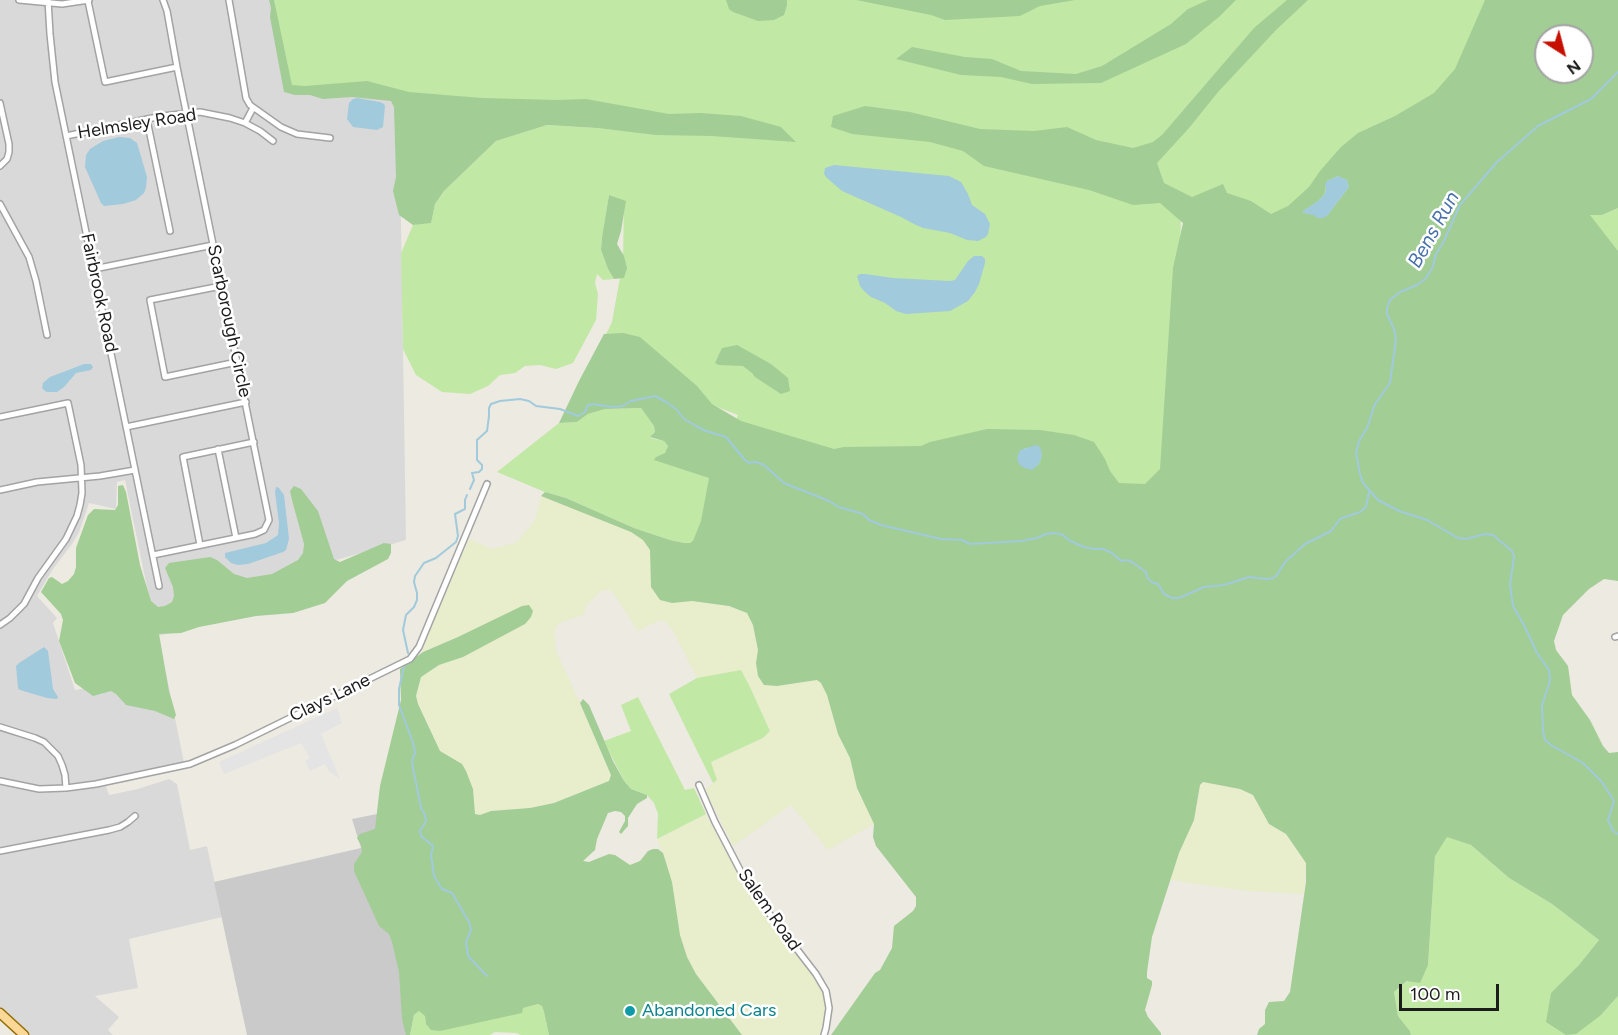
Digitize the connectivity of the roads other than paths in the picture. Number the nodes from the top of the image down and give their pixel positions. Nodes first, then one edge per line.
1 (19, 0) edge
2 (89, 0) edge
3 (163, 0) edge
4 (229, 0) edge
5 (48, 2) edge
6 (177, 67) junction
7 (0, 103) edge
8 (253, 108) junction
9 (187, 113) junction
10 (147, 120) junction
11 (245, 123) junction
12 (66, 136) junction
13 (330, 138) dead end
14 (273, 141) dead end
15 (0, 166) edge
16 (0, 204) edge
17 (170, 231) dead end
18 (213, 245) junction
19 (94, 269) junction
20 (221, 286) junction
21 (47, 335) dead end
22 (237, 362) junction
23 (246, 402) junction
24 (0, 417) edge
25 (126, 427) junction
26 (254, 442) junction
27 (218, 449) junction
28 (135, 470) junction
29 (81, 478) junction
30 (487, 484) dead end
31 (0, 490) edge
32 (236, 538) junction
33 (201, 545) junction
34 (153, 555) junction
35 (159, 586) dead end
36 (0, 625) edge
37 (0, 728) edge
38 (0, 781) edge
39 (699, 785) dead end
40 (66, 788) junction
41 (135, 816) dead end
42 (0, 851) edge
43 (0, 1013) edge
44 (24, 1035) edge
45 (824, 1035) edge

1 - 5 street
2 - 5 street
2 - 6 street
3 - 6 street, Scarborough Circle
4 - 8 street
5 - 12 street, Fairbrook Road
6 - 9 street, Scarborough Circle
7 - 15 street
8 - 11 street
8 - 13 street
9 - 10 street, Helmsley Road
9 - 11 street, Helmsley Road
9 - 18 street, Scarborough Circle
10 - 12 street, Helmsley Road
10 - 17 street
11 - 14 street, Helmsley Road
12 - 19 street, Fairbrook Road
16 - 21 street
18 - 19 street
18 - 20 street, Scarborough Circle
19 - 25 street, Fairbrook Road
20 - 22 street, Scarborough Circle
20 - 22 street
22 - 23 street, Scarborough Circle
23 - 25 street
23 - 26 street, Scarborough Circle
24 - 29 street
25 - 28 street, Fairbrook Road
26 - 27 street
26 - 32 street, Scarborough Circle
27 - 32 street
27 - 33 street
28 - 29 street
28 - 34 street, Fairbrook Road
29 - 31 street
29 - 36 street
30 - 40 street, Clays Lane
32 - 33 street, Scarborough Circle
33 - 34 street, Scarborough Circle
34 - 35 street, Fairbrook Road
37 - 40 street
38 - 40 street, Clays Lane
39 - 45 street, Salem Road
41 - 42 street
43 - 44 main road

